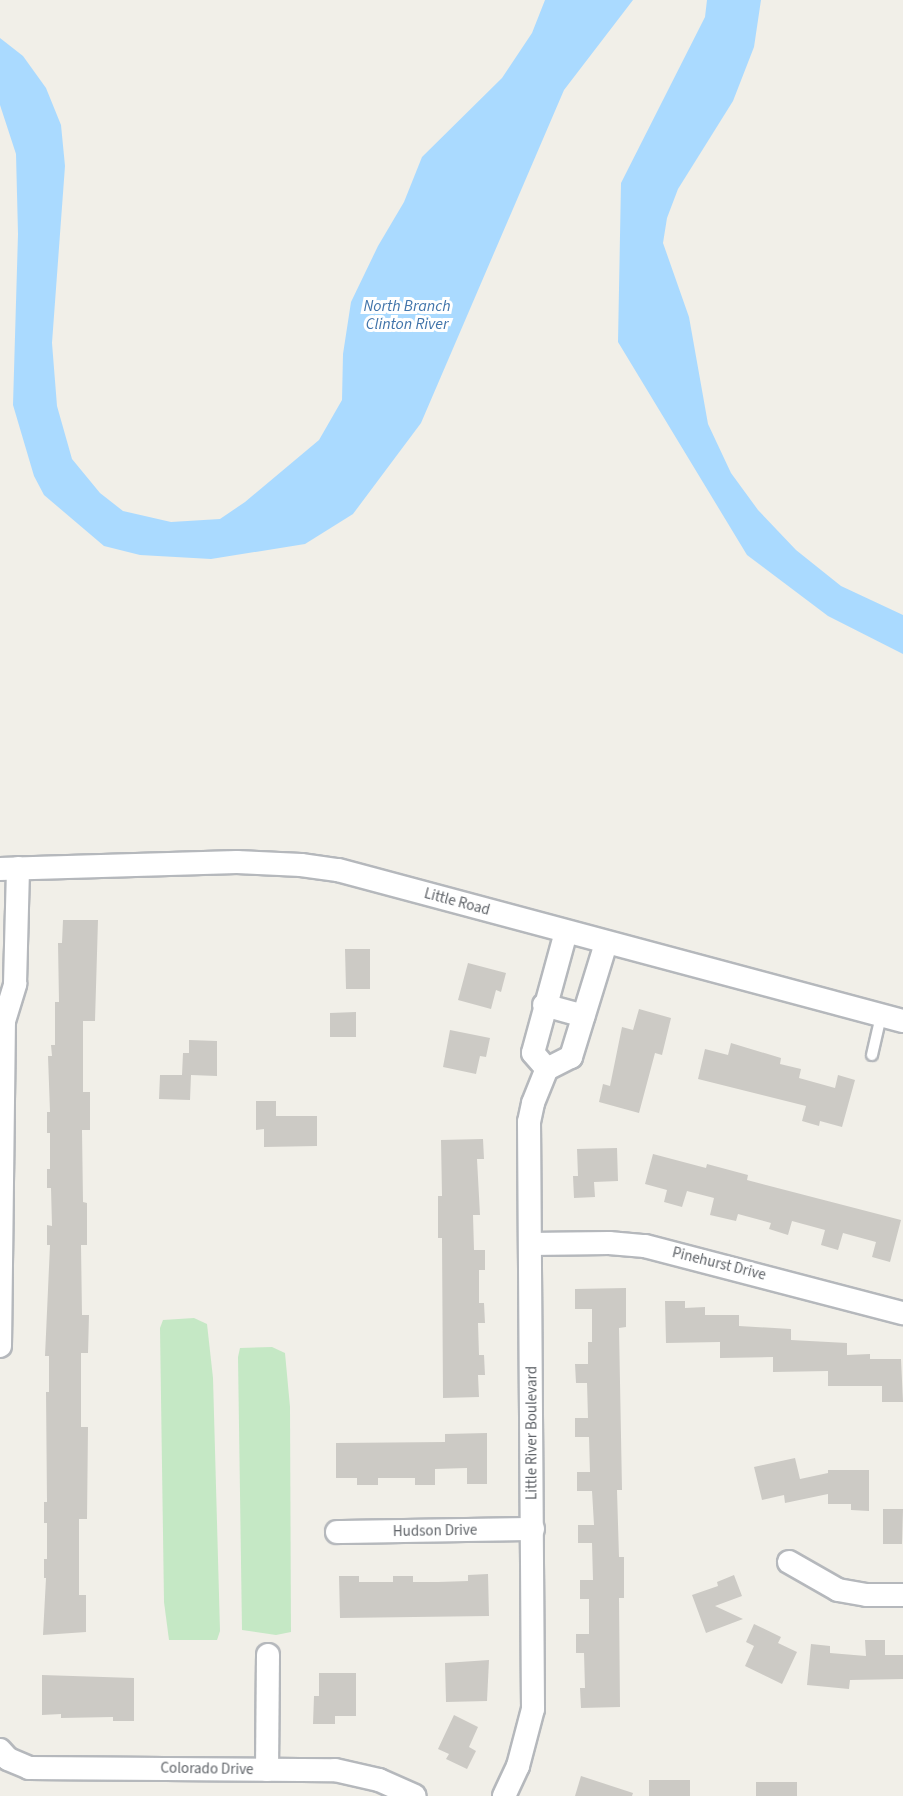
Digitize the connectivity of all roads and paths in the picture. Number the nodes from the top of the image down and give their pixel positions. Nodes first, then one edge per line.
1 (9, 868) edge
2 (566, 932) junction
3 (8, 936) edge
4 (606, 943) junction
5 (544, 1005) junction
6 (2, 1015) edge
7 (584, 1016) junction
8 (881, 1016) junction
9 (903, 1021) edge
10 (872, 1055) dead end
11 (547, 1069) junction
12 (530, 1244) junction
13 (903, 1313) edge
14 (0, 1346) edge
15 (533, 1529) junction
16 (337, 1532) dead end
17 (789, 1562) dead end
18 (903, 1595) edge
19 (268, 1655) dead end
20 (0, 1750) edge
21 (267, 1770) junction
22 (416, 1796) edge
23 (504, 1796) edge

1 - 2 street, Little Road
1 - 3 street
2 - 4 street, Little Road
2 - 5 street
3 - 6 street
4 - 7 street
4 - 8 street, Little Road
5 - 7 street
5 - 11 street
6 - 14 street
7 - 11 street
8 - 9 street, Little Road
8 - 10 lane
11 - 12 street, Little River Boulevard
12 - 13 street, Pinehurst Drive
12 - 15 street, Little River Boulevard
15 - 16 street, Hudson Drive
15 - 23 street, Little River Boulevard
17 - 18 street
19 - 21 street
20 - 21 street, Colorado Drive
21 - 22 street, Colorado Drive

